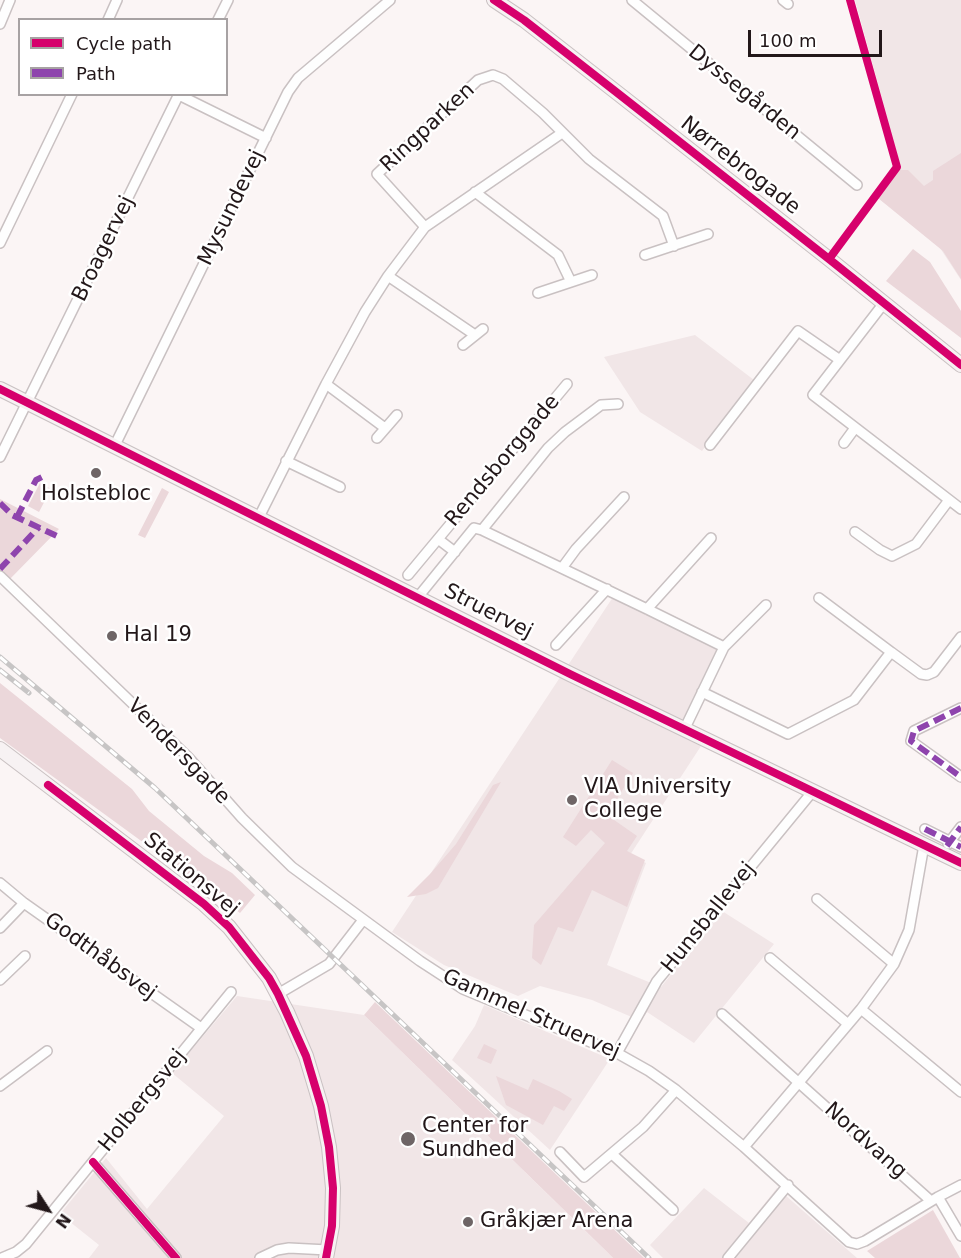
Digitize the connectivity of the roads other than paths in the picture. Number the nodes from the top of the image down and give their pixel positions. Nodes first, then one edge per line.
1 (10, 0) edge
2 (117, 0) edge
3 (228, 0) edge
4 (390, 0) edge
5 (494, 0) edge
6 (632, 0) edge
7 (109, 18) edge
8 (219, 18) edge
9 (0, 24) edge
10 (71, 96) edge
11 (179, 96) edge
12 (181, 96) edge
13 (562, 133) junction
14 (266, 138) junction
15 (857, 185) dead end
16 (475, 192) junction
17 (425, 227) junction
18 (708, 234) dead end
19 (0, 243) edge
20 (674, 246) junction
21 (645, 255) dead end
22 (592, 274) dead end
23 (388, 276) junction
24 (571, 282) junction
25 (538, 293) dead end
26 (885, 303) junction
27 (463, 345) dead end
28 (840, 360) junction
29 (961, 365) edge
30 (326, 384) junction
31 (567, 384) dead end
32 (0, 389) edge
33 (28, 403) junction
34 (618, 404) dead end
35 (397, 415) dead end
36 (386, 428) junction
37 (855, 428) junction
38 (377, 438) dead end
39 (844, 443) dead end
40 (710, 445) dead end
41 (114, 447) junction
42 (0, 457) edge
43 (286, 461) junction
44 (340, 488) dead end
45 (624, 497) dead end
46 (949, 500) junction
47 (961, 509) edge
48 (259, 518) junction
49 (482, 530) junction
50 (855, 532) dead end
51 (711, 538) dead end
52 (438, 539) junction
53 (455, 552) junction
54 (562, 568) junction
55 (408, 575) dead end
56 (0, 576) edge
57 (607, 589) junction
58 (418, 597) junction
59 (819, 598) dead end
60 (766, 605) dead end
61 (647, 609) junction
62 (961, 637) edge
63 (556, 645) dead end
64 (724, 647) junction
65 (891, 652) junction
66 (702, 692) junction
67 (961, 708) edge
68 (685, 728) junction
69 (0, 749) edge
70 (961, 777) edge
71 (813, 791) junction
72 (961, 827) edge
73 (925, 829) dead end
74 (950, 841) junction
75 (924, 845) junction
76 (961, 847) edge
77 (942, 854) junction
78 (961, 863) edge
79 (0, 883) edge
80 (818, 899) dead end
81 (24, 903) junction
82 (363, 920) junction
83 (0, 928) edge
84 (25, 956) dead end
85 (770, 958) dead end
86 (894, 964) junction
87 (2, 974) edge
88 (231, 992) dead end
89 (278, 994) junction
90 (861, 1009) junction
91 (722, 1014) dead end
92 (848, 1024) junction
93 (201, 1028) junction
94 (47, 1051) dead end
95 (617, 1053) junction
96 (799, 1082) junction
97 (0, 1086) edge
98 (676, 1090) junction
99 (961, 1092) edge
100 (744, 1147) junction
101 (560, 1152) dead end
102 (612, 1154) junction
103 (93, 1162) junction
104 (788, 1185) junction
105 (961, 1185) edge
106 (935, 1199) junction
107 (673, 1210) dead end
108 (961, 1236) edge
109 (327, 1254) edge
110 (2, 1258) edge
111 (176, 1258) edge
112 (260, 1258) edge
113 (728, 1258) edge

1 - 9 street
2 - 7 street
3 - 8 street
4 - 14 street, Mysundevej
5 - 26 street, Nørrebrogade
6 - 15 street, Dyssegården
10 - 19 street
11 - 33 street, Broagervej
12 - 14 street
13 - 16 street
13 - 17 street, Ringparken
13 - 20 street, Ringparken
14 - 41 street, Mysundevej
16 - 17 street
16 - 24 street
17 - 23 street
18 - 20 street
20 - 21 street
22 - 24 street
23 - 27 street
23 - 30 street
24 - 25 street
26 - 28 street
26 - 29 street, Nørrebrogade
28 - 37 street
28 - 40 street
30 - 36 street
30 - 43 street
31 - 52 street, Rendsborggade
32 - 33 street, Struervej
33 - 41 street, Struervej
33 - 42 street, Broagervej
34 - 49 street, Rendsborggade
35 - 36 street
36 - 38 street
37 - 39 street
37 - 46 street
41 - 48 street, Struervej
43 - 44 street
43 - 48 street
45 - 54 street
46 - 47 street
46 - 50 street
48 - 58 street, Struervej
49 - 53 street, Rendsborggade
49 - 54 street, Rendsborggade
51 - 61 street
52 - 53 street, Rendsborggade
52 - 55 street, Rendsborggade
53 - 58 street, Rendsborggade
54 - 57 street, Rendsborggade
56 - 82 street, Vendersgade
57 - 61 street, Rendsborggade
57 - 63 street
58 - 68 street, Struervej
59 - 65 street
60 - 64 street
61 - 64 street, Rendsborggade
62 - 65 street
64 - 66 street
65 - 66 street
66 - 68 street
67 - 70 street
68 - 71 street, Struervej
69 - 89 street, Stationsvej
71 - 75 street, Struervej
71 - 95 street, Hunsballevej
72 - 74 street
73 - 74 street
74 - 76 street
74 - 77 street
75 - 77 street, Struervej
75 - 86 street
77 - 78 street, Struervej
79 - 81 street, Godthåbsvej
80 - 86 street
81 - 83 street
81 - 93 street, Godthåbsvej
82 - 89 street
82 - 95 street, Gammel Struervej
84 - 87 street
85 - 92 street
86 - 90 street
88 - 93 street, Holbergsvej
89 - 109 street, Stationsvej
90 - 92 street
90 - 99 street
91 - 96 street, Nordvang
92 - 96 street
93 - 103 street, Holbergsvej
94 - 97 street
95 - 98 street, Gammel Struervej
96 - 100 street
96 - 106 street, Nordvang
98 - 100 street, Gammel Struervej
98 - 102 street
100 - 104 street, Gammel Struervej
101 - 102 street
102 - 107 street
103 - 110 street, Holbergsvej
103 - 111 street
104 - 106 street, Gammel Struervej
104 - 113 street
105 - 106 street
106 - 108 street, Nordvang
109 - 112 street, Stationsvej

